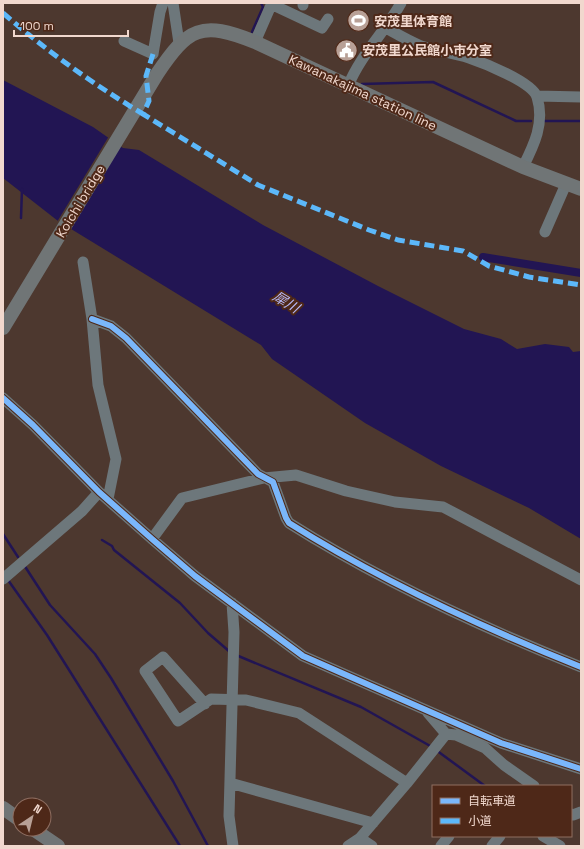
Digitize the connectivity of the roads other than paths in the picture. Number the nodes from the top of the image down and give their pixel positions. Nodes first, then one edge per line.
1 (163, 3) edge
2 (173, 3) edge
3 (272, 4) edge
4 (396, 6) edge
5 (328, 19) dead end
6 (386, 28) junction
7 (124, 42) dead end
8 (255, 42) junction
9 (179, 43) junction
10 (157, 74) joint
11 (348, 86) junction
12 (537, 96) junction
13 (581, 97) edge
14 (523, 167) junction
15 (566, 184) junction
16 (581, 189) edge
17 (545, 233) dead end
18 (83, 262) dead end
19 (92, 319) junction
20 (3, 328) edge
21 (3, 398) edge
22 (264, 478) junction
23 (99, 492) junction
24 (108, 499) junction
25 (152, 539) junction
26 (3, 579) edge
27 (581, 580) edge
28 (232, 603) junction
29 (581, 667) edge
30 (232, 700) junction
31 (205, 704) junction
32 (426, 711) junction
33 (446, 734) junction
34 (579, 768) edge
35 (230, 783) junction
36 (407, 783) junction
37 (533, 785) edge
38 (3, 808) edge
39 (12, 814) edge
40 (373, 822) junction
41 (45, 837) edge
42 (448, 837) edge
43 (499, 837) edge
44 (360, 838) junction
45 (58, 846) edge
46 (233, 846) edge
47 (348, 846) edge
48 (372, 846) edge
49 (441, 846) edge
50 (492, 846) edge

1 - 7 street
2 - 9 street
3 - 5 street
3 - 8 street
4 - 6 street
6 - 11 street
6 - 12 street
8 - 9 main road, Kawanakajima station line
8 - 11 main road, Kawanakajima station line
9 - 10 main road, Kawanakajima station line
10 - 20 main road, Koichi bridge
11 - 14 main road, Kawanakajima station line
12 - 13 street
12 - 14 street
14 - 15 main road, Kawanakajima station line
15 - 16 main road, Kawanakajima station line
15 - 17 street
18 - 19 street
19 - 22 street
19 - 24 street
21 - 23 street
22 - 25 street
22 - 27 street
22 - 29 street
23 - 24 street
23 - 26 street
24 - 25 street
25 - 28 street
28 - 30 street
28 - 32 street
30 - 31 street
30 - 35 street
30 - 36 street
31 - 31 street
32 - 33 street
32 - 34 street
33 - 36 street
33 - 37 street
35 - 40 street
35 - 46 street
36 - 40 street
38 - 39 main road
40 - 44 street
41 - 45 main road
42 - 49 street
43 - 50 street
44 - 47 street
44 - 48 street

